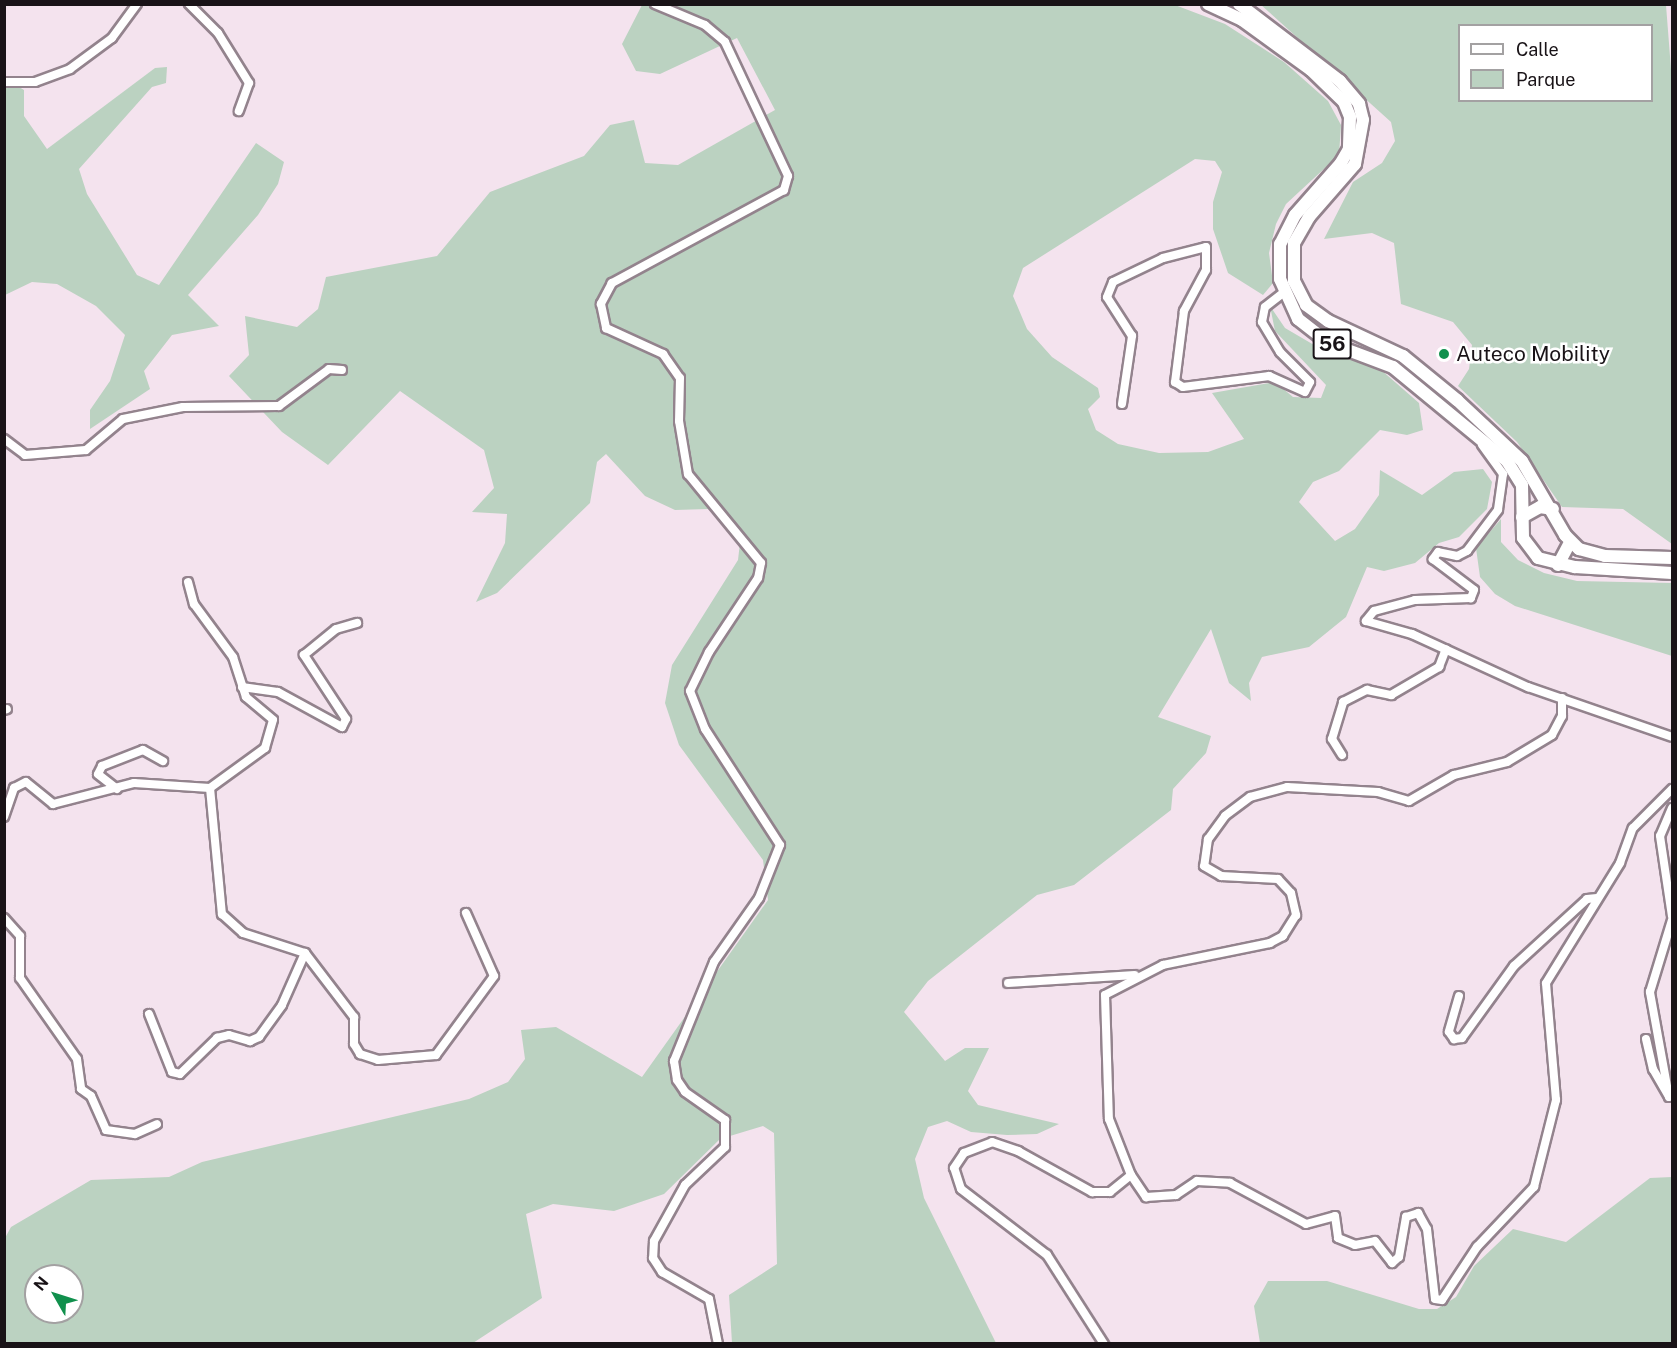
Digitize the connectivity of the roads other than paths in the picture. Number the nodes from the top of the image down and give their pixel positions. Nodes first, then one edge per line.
1 (137, 4) edge
2 (189, 4) edge
3 (655, 4) edge
4 (1208, 4) edge
5 (1239, 4) edge
6 (4, 82) edge
7 (239, 111) dead end
8 (1284, 292) junction
9 (342, 370) dead end
10 (1122, 404) dead end
11 (1471, 428) junction
12 (4, 439) edge
13 (1553, 509) junction
14 (1522, 517) junction
15 (1570, 542) junction
16 (1672, 558) edge
17 (1558, 565) junction
18 (1672, 573) edge
19 (188, 582) dead end
20 (357, 623) dead end
21 (1446, 649) junction
22 (242, 687) junction
23 (1562, 698) junction
24 (1672, 738) edge
25 (1342, 755) dead end
26 (163, 761) dead end
27 (210, 788) junction
28 (117, 789) junction
29 (1672, 789) edge
30 (1672, 808) edge
31 (4, 817) edge
32 (1597, 898) junction
33 (466, 914) dead end
34 (4, 918) edge
35 (1672, 918) edge
36 (305, 953) junction
37 (1140, 974) junction
38 (1008, 983) dead end
39 (1459, 996) dead end
40 (149, 1014) dead end
41 (1646, 1039) dead end
42 (157, 1124) dead end
43 (1131, 1175) junction
44 (718, 1344) edge
45 (1104, 1344) edge

1 - 6 street
2 - 7 street
3 - 44 street
4 - 8 main road, 56
5 - 13 main road, 56
8 - 10 street
8 - 11 main road, 56
9 - 12 street
11 - 14 main road, 56
11 - 21 street
13 - 14 main road
13 - 15 main road, 56
14 - 17 main road, 56
15 - 16 main road
15 - 17 main road
17 - 18 main road, 56
19 - 22 street
20 - 22 street
21 - 23 street
21 - 25 street
22 - 27 street
23 - 24 street
23 - 37 street
26 - 28 street
27 - 28 street
27 - 36 street
28 - 31 street
29 - 32 street
30 - 35 street
32 - 39 street
32 - 43 street
33 - 36 street
34 - 42 street
35 - 41 street
36 - 40 street
37 - 38 street
37 - 43 street
43 - 45 street

